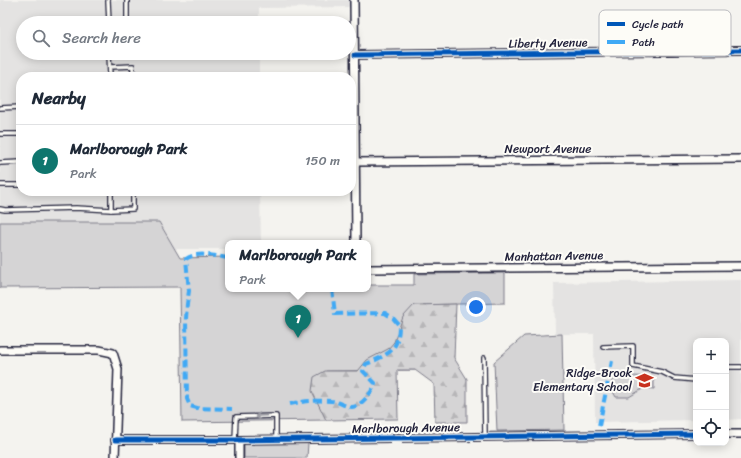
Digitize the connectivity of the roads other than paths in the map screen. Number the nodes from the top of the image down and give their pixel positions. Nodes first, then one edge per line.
1 (108, 0) edge
2 (127, 0) edge
3 (354, 0) edge
4 (109, 16) edge
5 (127, 16) edge
6 (354, 16) edge
7 (731, 50) edge
8 (741, 50) edge
9 (599, 52) edge
10 (356, 55) edge
11 (110, 60) edge
12 (355, 60) edge
13 (110, 67) junction
14 (110, 72) edge
15 (133, 72) edge
16 (355, 72) edge
17 (0, 108) edge
18 (16, 108) edge
19 (0, 134) edge
20 (16, 134) edge
21 (741, 159) edge
22 (0, 162) edge
23 (16, 162) edge
24 (356, 162) edge
25 (0, 185) edge
26 (16, 185) edge
27 (110, 196) edge
28 (133, 196) edge
29 (355, 196) edge
30 (0, 209) edge
31 (111, 210) junction
32 (356, 240) edge
33 (741, 266) edge
34 (371, 269) edge
35 (603, 347) dead end
36 (0, 350) edge
37 (484, 358) dead end
38 (729, 367) edge
39 (741, 367) edge
40 (693, 380) edge
41 (693, 434) edge
42 (729, 434) edge
43 (741, 434) edge
44 (485, 437) junction
45 (115, 440) junction
46 (237, 440) junction
47 (276, 440) junction
48 (115, 458) edge
49 (239, 458) edge

1 - 4 lane
2 - 5 lane
3 - 6 street
7 - 8 street, Liberty Avenue
9 - 10 street, Liberty Avenue
11 - 13 lane
12 - 16 street
13 - 14 lane
13 - 15 lane
17 - 18 lane
19 - 20 lane
21 - 24 street, Newport Avenue
22 - 23 lane
25 - 26 lane
27 - 31 lane
28 - 31 lane
29 - 32 street
30 - 31 lane
33 - 34 street, Manhattan Avenue
35 - 40 lane
36 - 45 street
37 - 44 lane
38 - 39 lane
41 - 44 street, Marlborough Avenue
42 - 43 street
44 - 47 street, Marlborough Avenue
45 - 46 street, Marlborough Avenue
45 - 48 street
46 - 47 street, Marlborough Avenue
47 -> 46 lane
46 - 49 street

